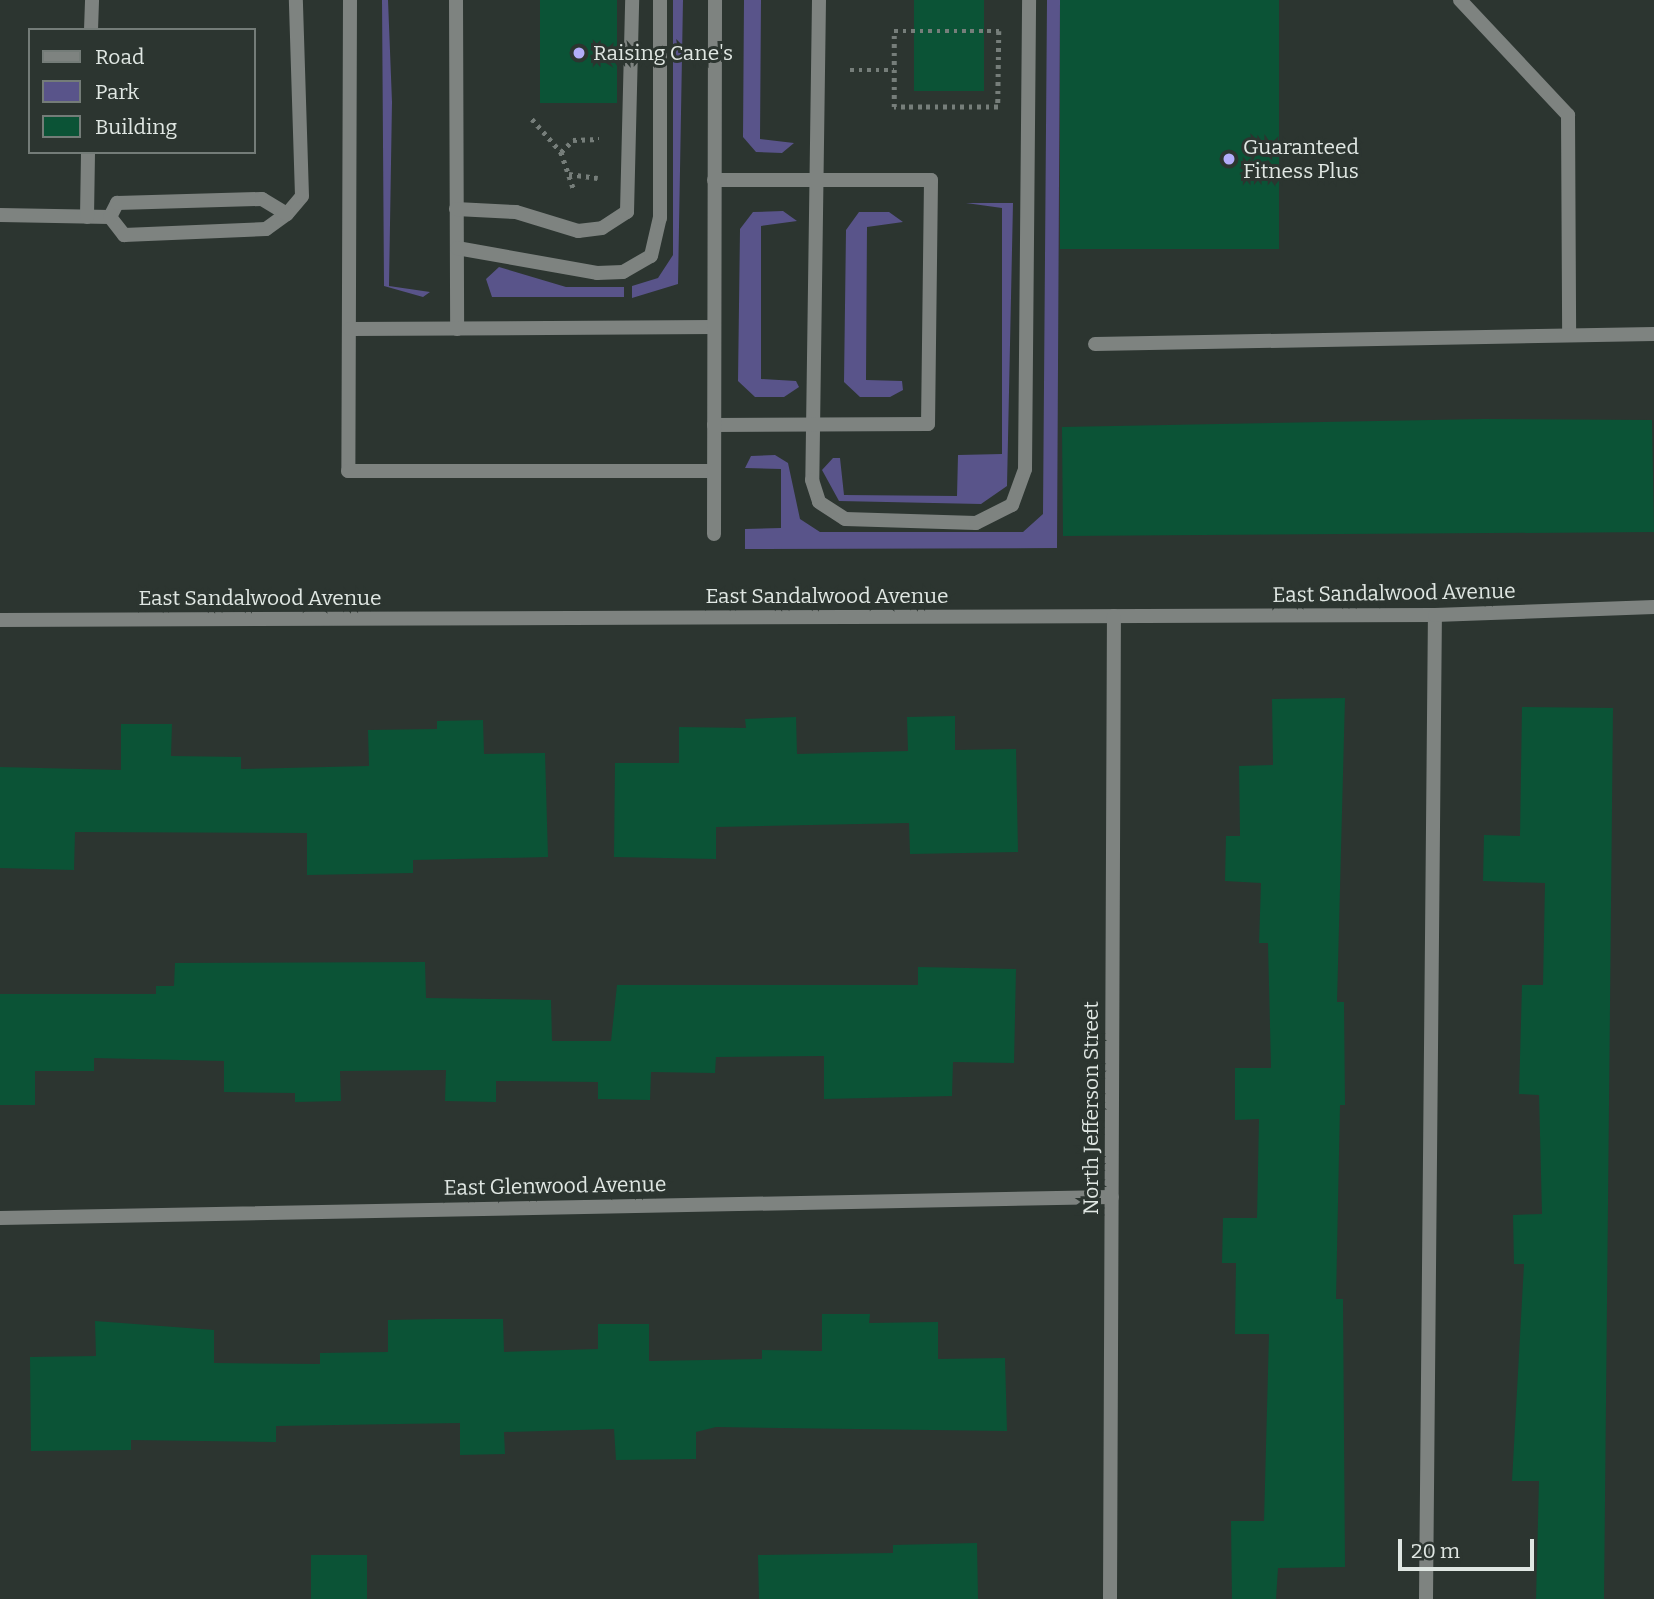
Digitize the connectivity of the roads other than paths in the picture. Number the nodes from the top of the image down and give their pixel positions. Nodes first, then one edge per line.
1 (92, 0) edge
2 (296, 0) edge
3 (351, 0) edge
4 (456, 0) edge
5 (632, 0) edge
6 (660, 0) edge
7 (715, 0) edge
8 (819, 0) edge
9 (1030, 0) edge
10 (1460, 0) edge
11 (91, 28) edge
12 (88, 154) edge
13 (713, 180) junction
14 (817, 181) junction
15 (456, 209) junction
16 (287, 214) junction
17 (0, 215) edge
18 (87, 217) junction
19 (110, 217) junction
20 (457, 248) junction
21 (714, 327) junction
22 (350, 329) junction
23 (457, 329) junction
24 (1569, 332) junction
25 (1654, 334) edge
26 (1095, 344) dead end
27 (714, 425) junction
28 (816, 425) junction
29 (714, 471) junction
30 (714, 534) dead end
31 (1654, 607) edge
32 (1435, 615) junction
33 (1114, 616) junction
34 (0, 620) edge
35 (1112, 1197) junction
36 (0, 1218) edge
37 (1110, 1599) edge
38 (1426, 1599) edge

1 - 11 street
2 - 16 street
3 - 22 street
4 - 15 street
5 - 15 street
6 - 20 street
7 - 13 street
8 - 14 street
9 - 28 street
10 - 24 street
12 - 18 street
13 - 14 street
13 - 21 street
14 - 28 street
14 - 28 street
15 - 20 street
16 - 19 street
16 - 19 street
17 - 18 street
18 - 19 street
20 - 23 street
21 - 23 street
21 - 27 street
22 - 23 street
22 - 29 street
24 - 25 street
24 - 26 street
27 - 28 street
27 - 29 street
29 - 30 street
31 - 32 street, East Sandalwood Avenue
32 - 33 street, East Sandalwood Avenue
32 - 38 street
33 - 34 street, East Sandalwood Avenue
33 - 35 street, North Jefferson Street
35 - 36 street, East Glenwood Avenue
35 - 37 street, North Jefferson Street

